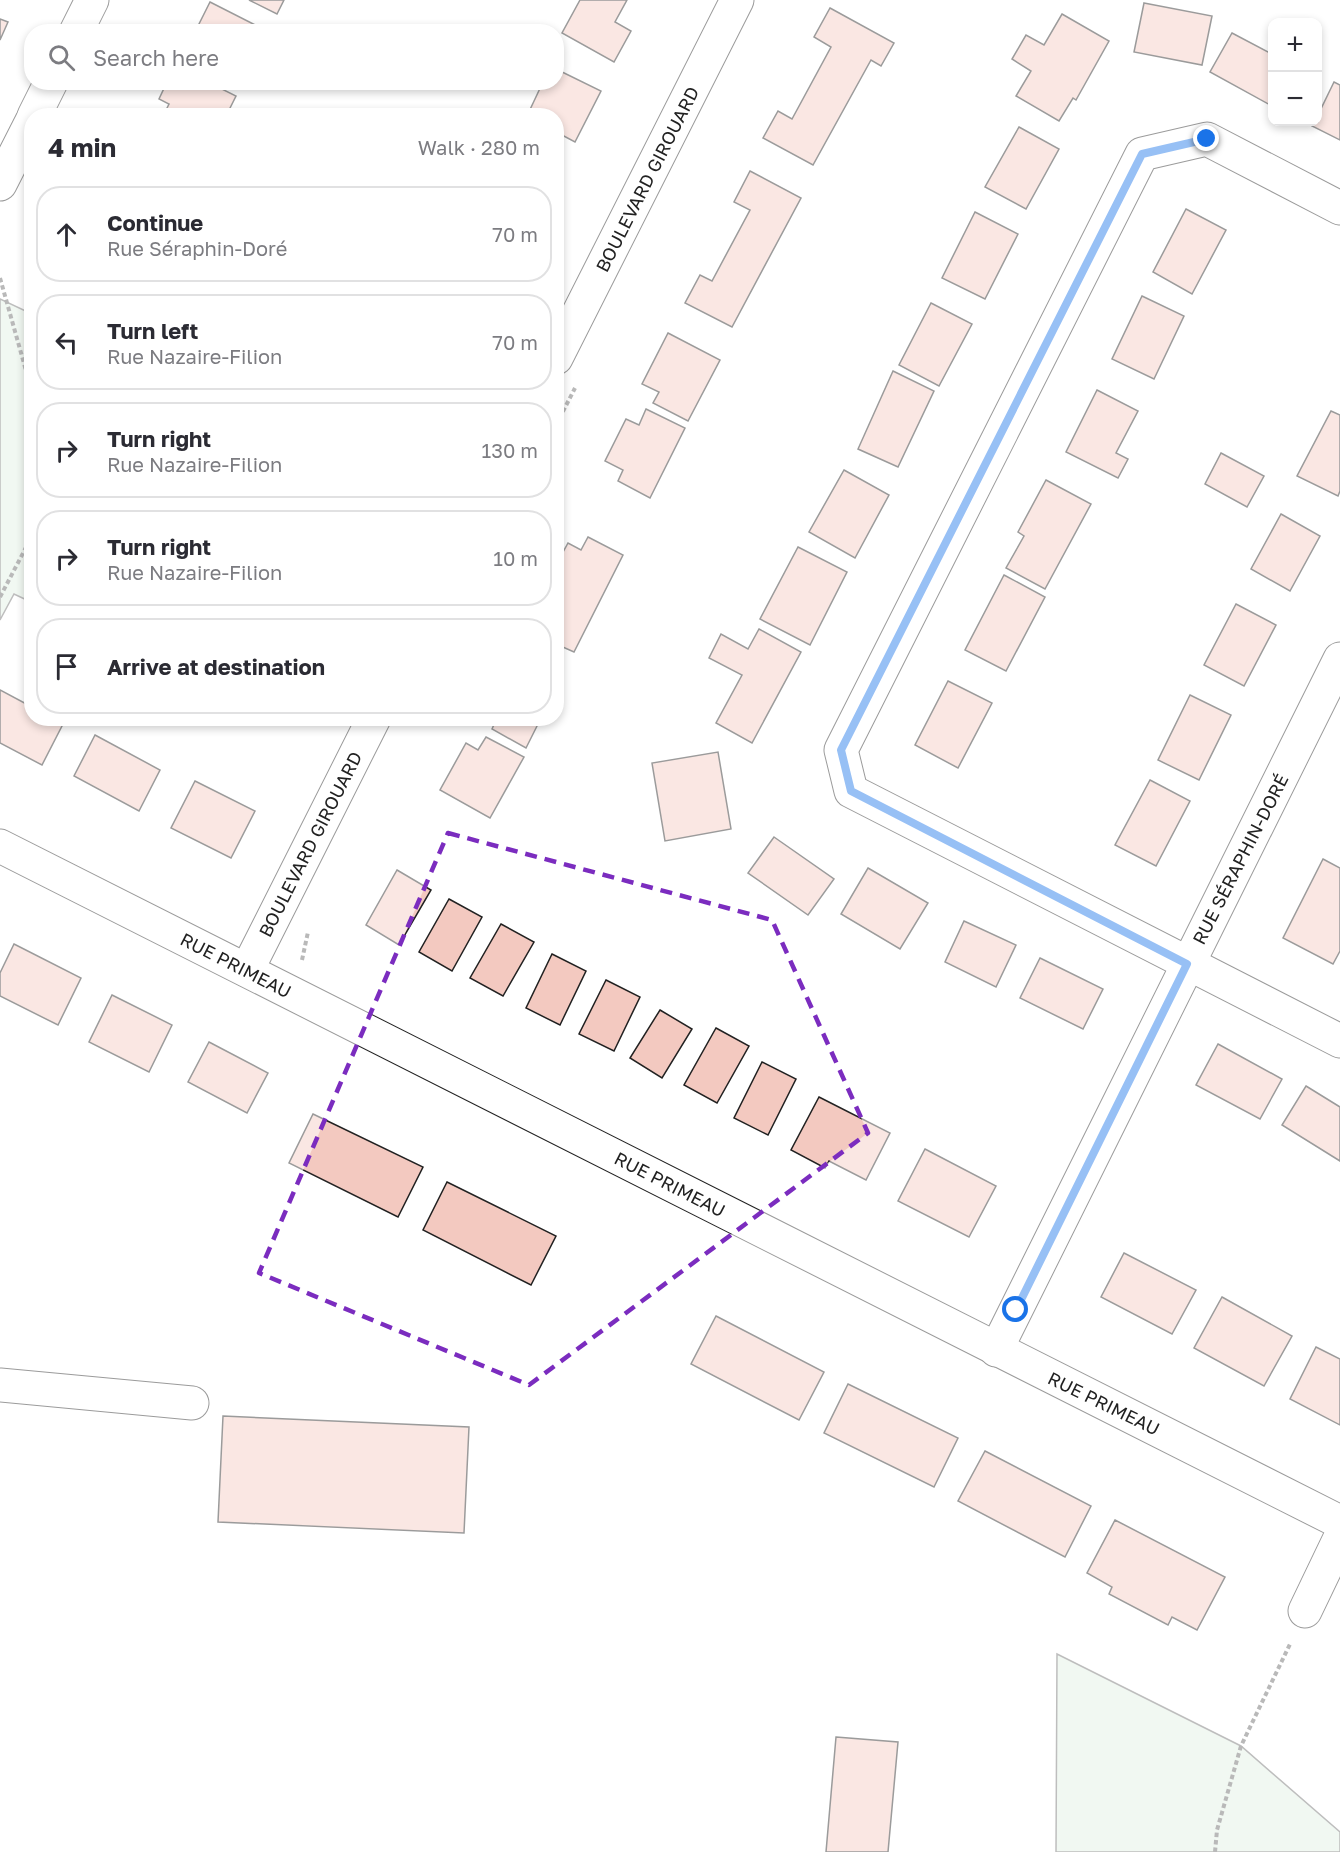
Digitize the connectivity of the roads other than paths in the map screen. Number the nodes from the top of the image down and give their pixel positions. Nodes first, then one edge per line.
1 (92, 0) edge
2 (737, 0) edge
3 (80, 24) edge
4 (47, 90) edge
5 (38, 108) edge
6 (24, 137) edge
7 (0, 184) edge
8 (1340, 208) edge
9 (564, 342) edge
10 (1340, 659) edge
11 (370, 726) edge
12 (0, 846) edge
13 (1187, 964) junction
14 (247, 970) junction
15 (1340, 1041) edge
16 (996, 1350) junction
17 (0, 1385) edge
18 (192, 1402) dead end
19 (1340, 1522) edge
20 (1340, 1538) edge
21 (1305, 1611) road end

1 - 3 street
2 - 9 street, BOULEVARD GIROUARD
4 - 5 street
6 - 7 street
8 - 13 street
10 - 13 street, RUE SÉRAPHIN-DORÉ
11 - 14 street, BOULEVARD GIROUARD
12 - 14 street, RUE PRIMEAU
13 - 15 street
13 - 16 street, RUE SÉRAPHIN-DORÉ
14 - 16 street, RUE PRIMEAU
16 - 19 street, RUE PRIMEAU
17 - 18 street
20 - 21 street

